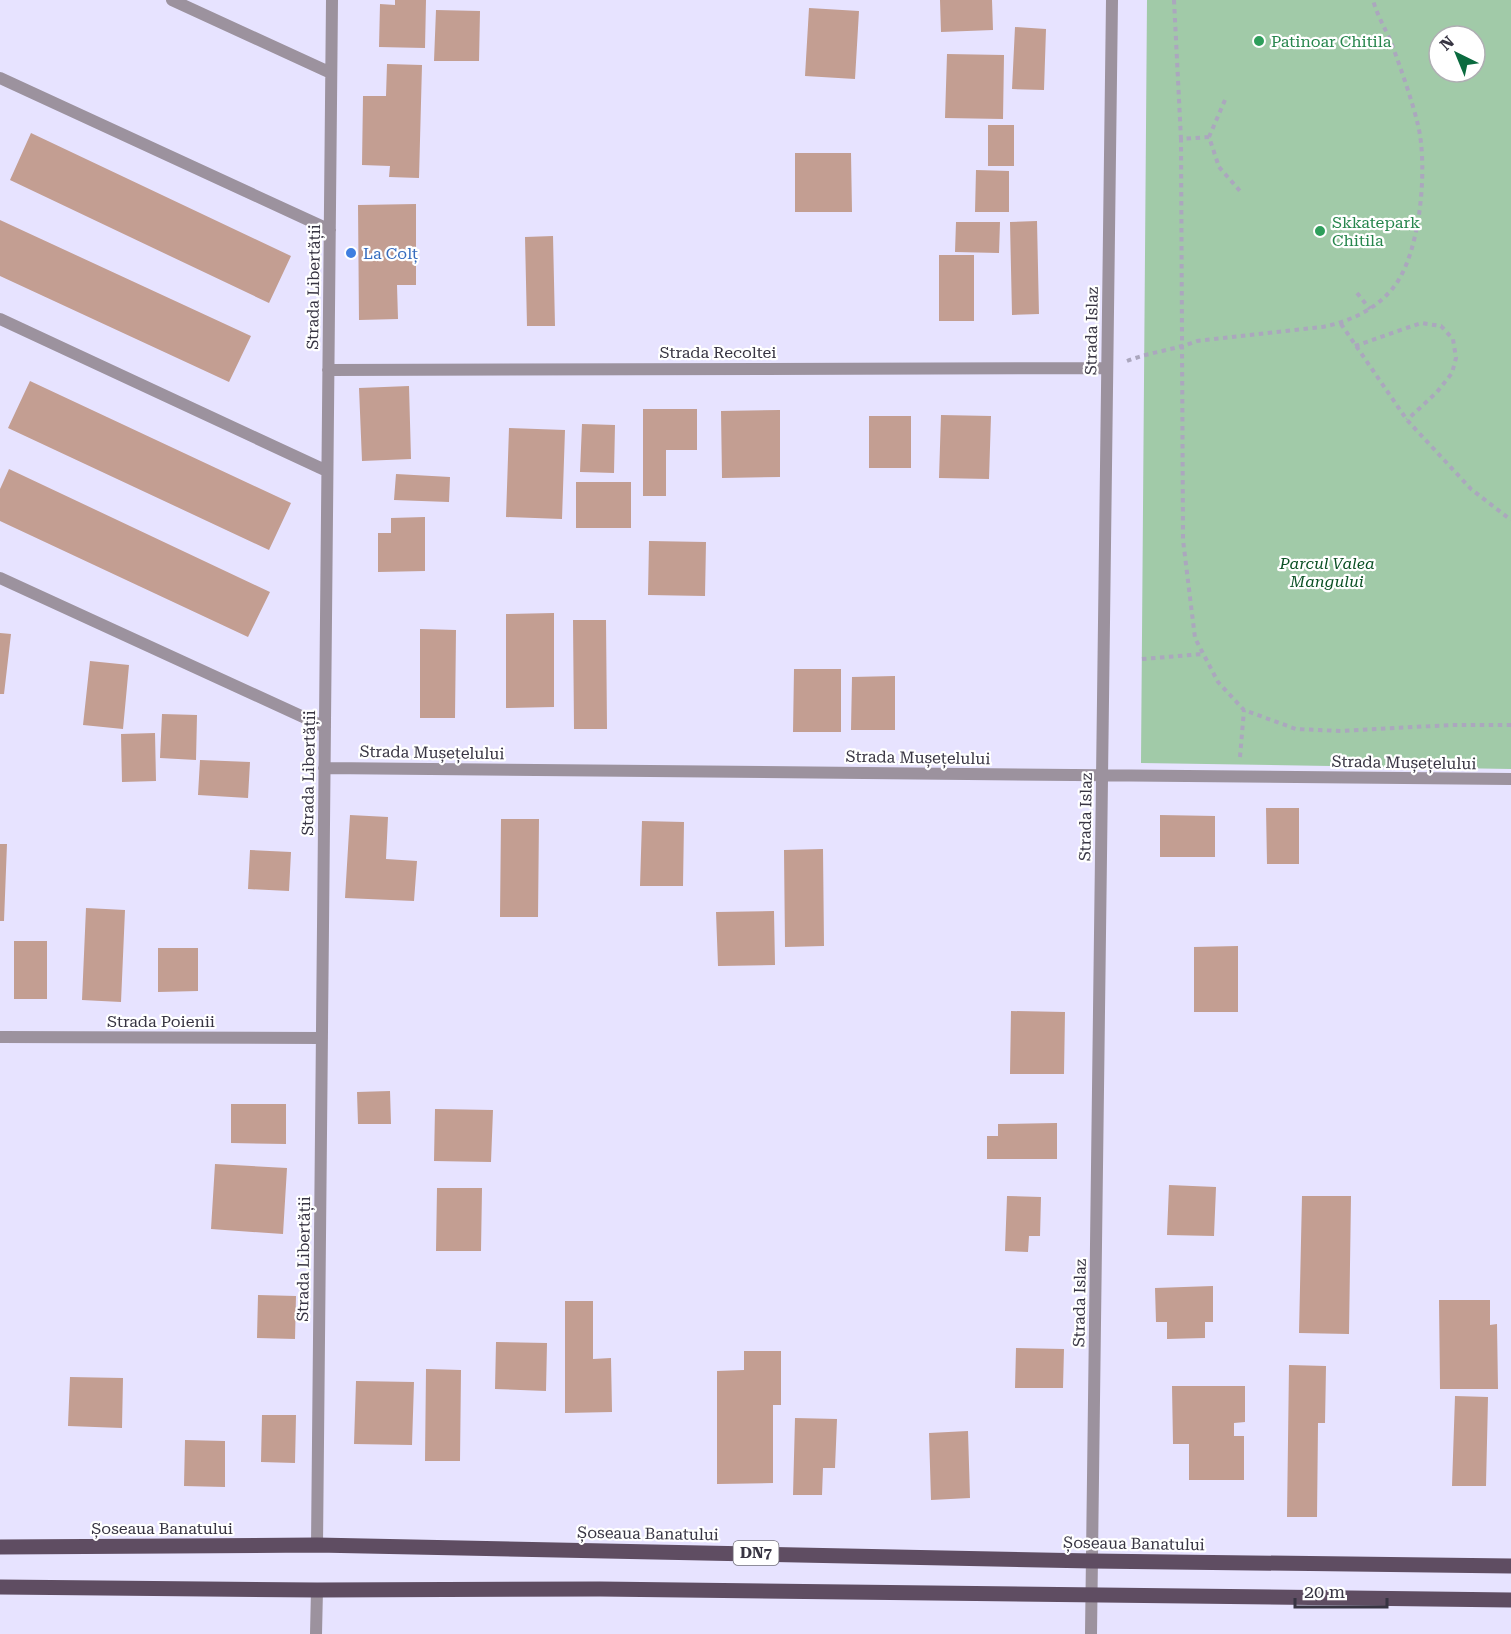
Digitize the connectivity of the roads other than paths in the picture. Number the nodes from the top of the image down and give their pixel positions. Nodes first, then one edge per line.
1 (332, 0) edge
2 (1112, 0) edge
3 (175, 1) edge
4 (331, 73) junction
5 (0, 78) edge
6 (330, 230) junction
7 (0, 320) edge
8 (1107, 368) junction
9 (328, 370) junction
10 (327, 471) junction
11 (0, 578) edge
12 (325, 727) junction
13 (324, 768) junction
14 (1102, 776) junction
15 (1511, 779) edge
16 (0, 1037) edge
17 (322, 1038) junction
18 (317, 1545) junction
19 (0, 1547) edge
20 (1092, 1561) junction
21 (1511, 1566) edge
22 (0, 1587) edge
23 (318, 1590) junction
24 (1091, 1595) junction
25 (1511, 1600) edge
26 (316, 1634) edge
27 (1091, 1634) edge

1 - 4 street, Strada Libertății
2 - 8 street, Strada Islaz
3 - 4 street
4 - 6 street, Strada Libertății
5 - 6 street
6 - 9 street, Strada Libertății
7 - 10 street
8 - 9 street, Strada Recoltei
8 - 14 street, Strada Islaz
9 - 10 street, Strada Libertății
10 - 12 street, Strada Libertății
11 - 12 street
12 - 13 street, Strada Libertății
13 - 14 street, Strada Mușețelului
13 - 17 street, Strada Libertății
14 - 15 street, Strada Mușețelului
14 - 20 street, Strada Islaz
16 - 17 street, Strada Poienii
17 - 18 street, Strada Libertății
18 - 19 main road, Șoseaua Banatului / DN7
18 - 20 main road, Șoseaua Banatului / DN7
20 - 21 main road, Șoseaua Banatului / DN7
20 - 24 street, Strada Islaz
22 - 23 main road
23 - 24 main road
23 - 26 street
24 - 25 main road
24 - 27 street, Strada Islaz

